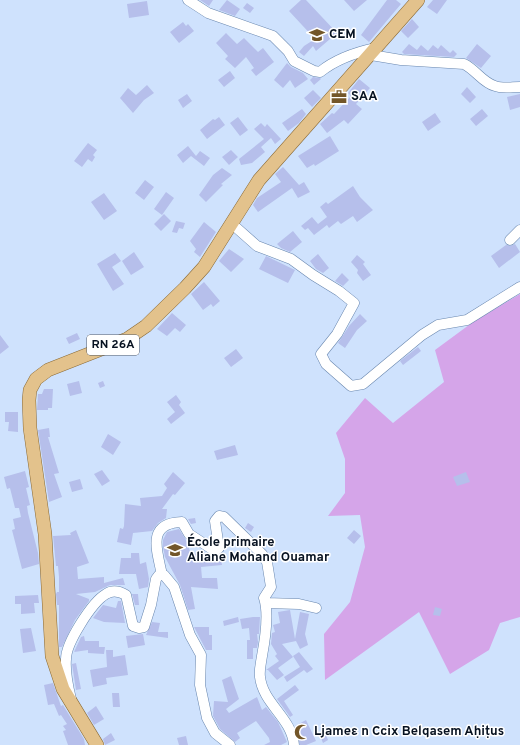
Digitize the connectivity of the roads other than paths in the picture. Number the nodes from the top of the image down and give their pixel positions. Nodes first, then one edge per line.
1 (188, 0) edge
2 (418, 0) edge
3 (374, 52) junction
4 (520, 86) edge
5 (231, 223) junction
6 (520, 230) edge
7 (510, 240) dead end
8 (520, 287) edge
9 (162, 575) junction
10 (266, 603) junction
11 (316, 608) dead end
12 (72, 706) junction
13 (96, 745) edge
14 (230, 745) edge
15 (294, 745) edge

1 - 3 street
2 - 3 main road, RN 26A
3 - 4 street
3 - 5 main road, RN 26A
5 - 8 street
5 - 12 main road, RN 26A
6 - 7 street
9 - 10 street
9 - 12 street
9 - 14 street
10 - 11 street
10 - 15 street
12 - 13 main road, RN 26A

